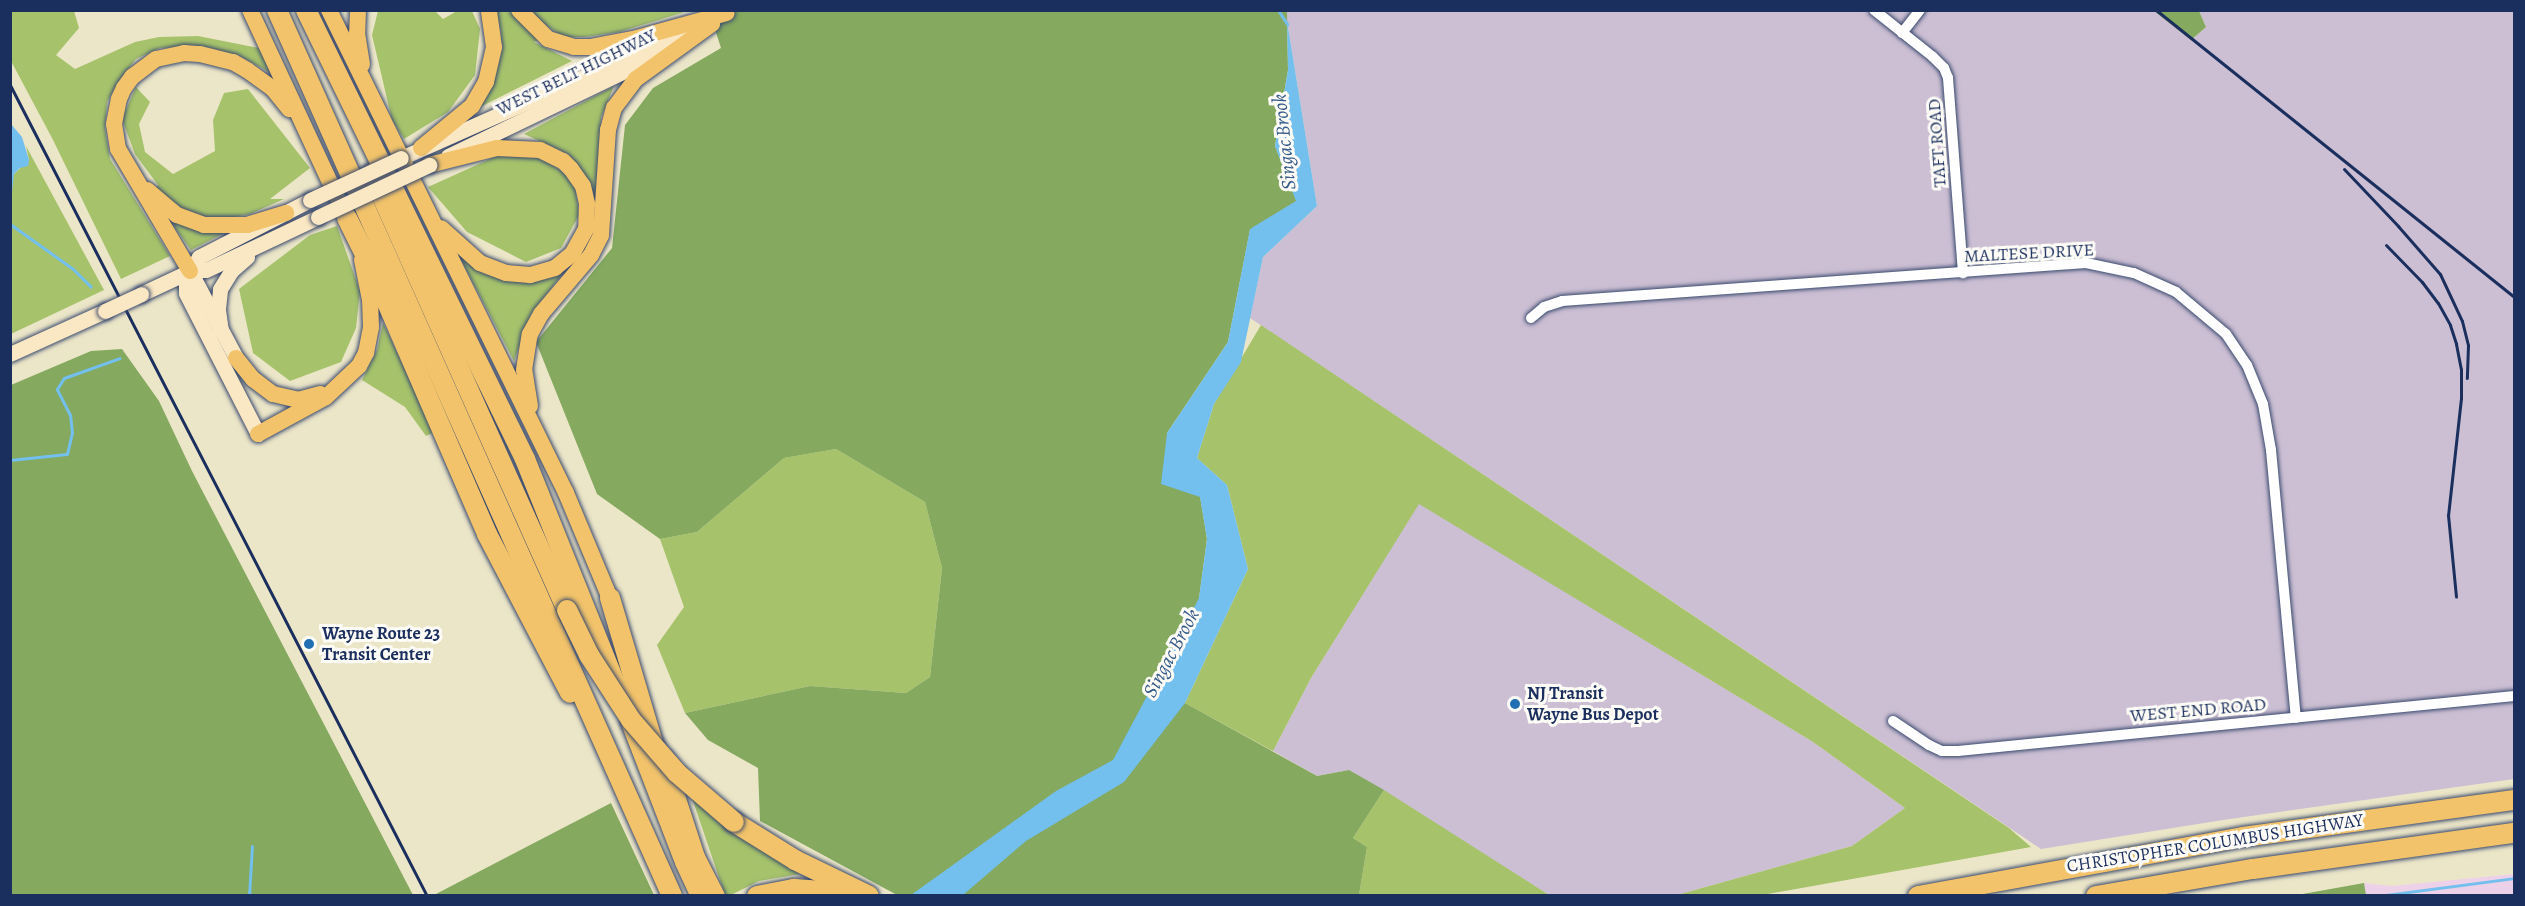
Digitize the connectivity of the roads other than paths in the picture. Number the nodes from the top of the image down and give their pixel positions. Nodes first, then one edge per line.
1 (250, 10) edge
2 (275, 10) edge
3 (296, 10) edge
4 (306, 10) edge
5 (329, 10) edge
6 (358, 10) edge
7 (489, 10) edge
8 (519, 10) edge
9 (1874, 10) edge
10 (1920, 10) edge
11 (729, 12) edge
12 (712, 24) junction
13 (1902, 33) junction
14 (376, 108) junction
15 (421, 148) junction
16 (315, 150) junction
17 (124, 162) junction
18 (429, 165) junction
19 (417, 193) junction
20 (286, 213) junction
21 (347, 218) junction
22 (266, 243) junction
23 (190, 271) junction
24 (1963, 273) junction
25 (1531, 318) dead end
26 (221, 331) junction
27 (10, 354) edge
28 (236, 358) joint
29 (349, 377) junction
30 (258, 434) joint
31 (550, 460) junction
32 (610, 598) junction
33 (2514, 696) edge
34 (2296, 718) junction
35 (1893, 721) dead end
36 (2514, 800) edge
37 (634, 806) junction
38 (2514, 833) edge
39 (685, 862) junction
40 (759, 895) edge
41 (672, 896) edge
42 (701, 896) edge
43 (717, 896) edge
44 (867, 896) edge
45 (1918, 896) edge
46 (2096, 896) edge

1 - 16 main road
2 - 37 highway
3 - 44 highway, bridge
4 - 39 highway
5 - 14 main road
6 - 14 main road
7 - 15 main road
8 - 11 main road
9 - 13 street, TAFT ROAD
10 - 13 street
11 - 12 main road, WEST BELT HIGHWAY
11 - 15 main road, WEST BELT HIGHWAY
12 - 18 main road, WEST BELT HIGHWAY
12 - 31 main road
13 - 24 street, TAFT ROAD
14 - 19 main road
15 - 20 main road, WEST BELT HIGHWAY, bridge
16 - 17 main road
16 - 21 main road
17 - 20 main road
17 - 23 main road
18 - 19 main road
18 - 22 main road, WEST BELT HIGHWAY, bridge
19 - 31 main road
20 - 23 main road, WEST BELT HIGHWAY
21 - 29 main road
21 - 37 highway
22 - 23 main road, WEST BELT HIGHWAY
22 - 26 main road
23 - 26 main road
23 - 27 main road, WEST BELT HIGHWAY, bridge
23 - 30 main road
24 - 25 street, MALTESE DRIVE
24 - 34 street, MALTESE DRIVE
26 - 28 main road
28 - 29 main road
29 - 30 main road
31 - 32 main road
32 - 39 highway
32 - 43 main road
33 - 34 street, WEST END ROAD
34 - 35 street, WEST END ROAD
36 - 45 highway, CHRISTOPHER COLUMBUS HIGHWAY
37 - 41 highway
38 - 46 highway, CHRISTOPHER COLUMBUS HIGHWAY
39 - 42 highway
40 - 44 highway

